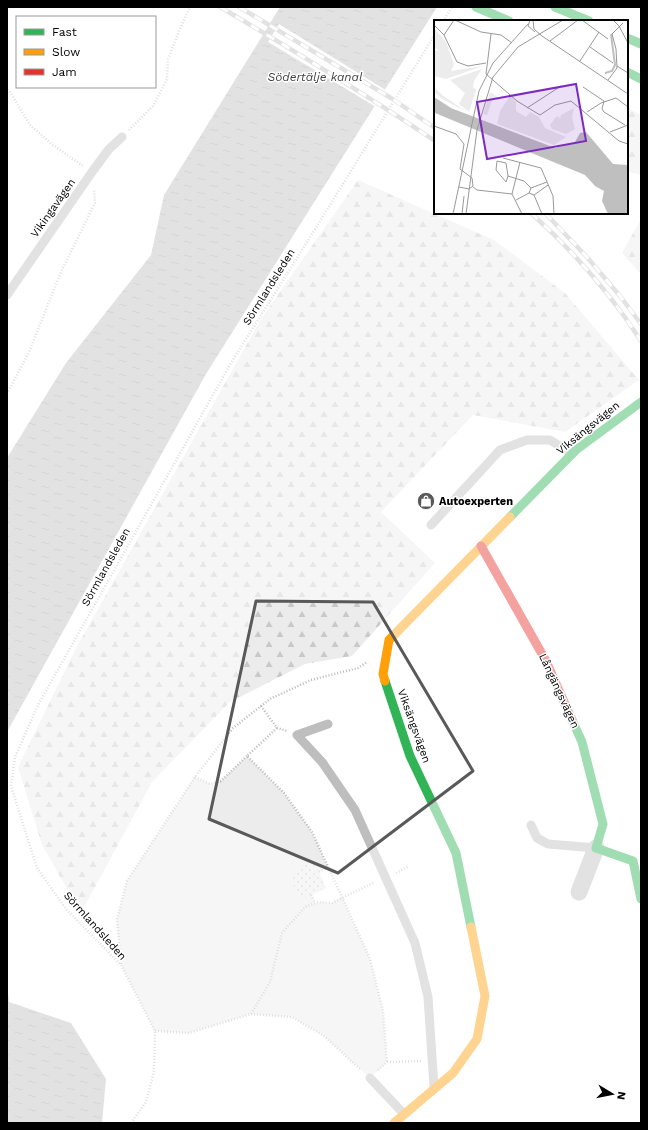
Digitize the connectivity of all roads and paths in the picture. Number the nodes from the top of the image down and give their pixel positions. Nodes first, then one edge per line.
1 (190, 7) edge
2 (452, 7) edge
3 (476, 7) edge
4 (555, 7) edge
5 (444, 20) edge
6 (507, 20) edge
7 (587, 20) edge
8 (434, 36) edge
9 (628, 38) edge
10 (641, 44) edge
11 (628, 72) edge
12 (641, 79) edge
13 (8, 91) edge
14 (122, 138) joint
15 (92, 172) junction
16 (7, 295) edge
17 (7, 394) edge
18 (641, 402) edge
19 (571, 455) junction
20 (431, 525) dead end
21 (481, 546) junction
22 (371, 659) dead end
23 (261, 706) junction
24 (328, 724) dead end
25 (247, 756) junction
26 (195, 777) junction
27 (531, 825) dead end
28 (596, 848) junction
29 (409, 866) dead end
30 (328, 867) junction
31 (319, 872) dead end
32 (385, 878) junction
33 (579, 892) dead end
34 (311, 895) dead end
35 (342, 897) junction
36 (641, 900) edge
37 (315, 903) junction
38 (121, 965) junction
39 (251, 1014) junction
40 (154, 1031) junction
41 (433, 1060) junction
42 (387, 1062) junction
43 (370, 1078) junction
44 (434, 1088) junction
45 (404, 1114) junction
46 (131, 1123) edge
47 (394, 1123) edge

1 - 14 path
2 - 5 path
3 - 6 main road
4 - 7 main road
8 - 38 path, Sörmlandsleden
9 - 10 main road
11 - 12 main road
13 - 15 path
14 - 15 lane, Vikingavägen
15 - 16 lane, Vikingavägen
15 - 17 path
18 - 19 main road, Viksängsvägen
19 - 20 lane
19 - 21 main road, Viksängsvägen
21 - 28 main road, Långängsvägen
21 - 44 main road, Viksängsvägen
22 - 23 path
23 - 25 path
23 - 26 path
24 - 32 lane
25 - 26 path
25 - 30 path
26 - 38 path
27 - 28 lane
28 - 33 street, Långängsvägen
28 - 36 main road
29 - 32 path
30 - 31 path
30 - 35 path
32 - 35 path
32 - 41 lane
34 - 37 path
35 - 37 path
35 - 42 path
37 - 39 path
38 - 40 path, Sörmlandsleden
39 - 40 path
39 - 43 path
40 - 46 path, Sörmlandsleden
41 - 42 path
41 - 44 lane
42 - 43 path
43 - 45 lane
44 - 45 main road, Viksängsvägen
45 - 47 main road, Viksängsvägen

